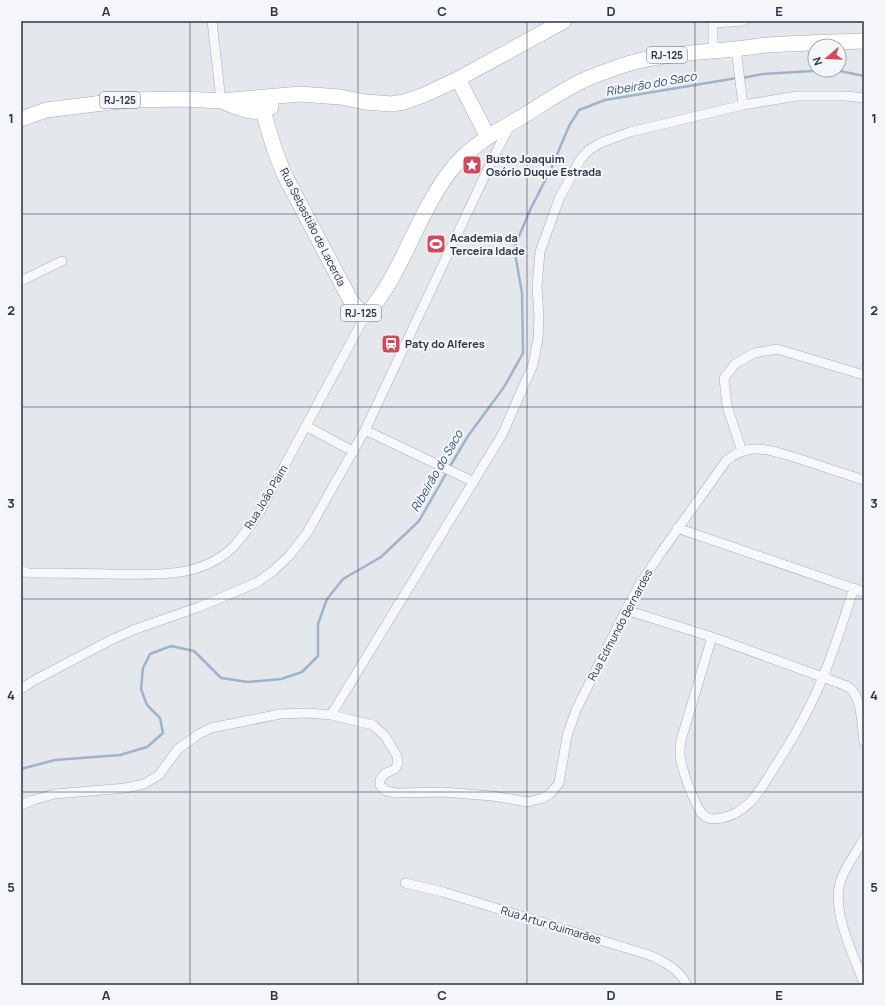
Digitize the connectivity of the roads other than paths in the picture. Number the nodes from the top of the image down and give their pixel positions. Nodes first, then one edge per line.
1 (212, 21) edge
2 (564, 21) edge
3 (744, 21) edge
4 (713, 22) edge
5 (864, 41) edge
6 (736, 50) junction
7 (713, 51) junction
8 (458, 79) junction
9 (294, 94) junction
10 (864, 98) edge
11 (221, 101) junction
12 (743, 105) junction
13 (264, 111) junction
14 (21, 119) edge
15 (513, 122) junction
16 (488, 137) junction
17 (62, 261) dead end
18 (21, 281) edge
19 (365, 316) junction
20 (864, 375) edge
21 (306, 426) junction
22 (365, 430) junction
23 (742, 451) junction
24 (354, 452) junction
25 (864, 480) edge
26 (474, 482) junction
27 (677, 528) junction
28 (21, 570) edge
29 (854, 588) junction
30 (864, 592) edge
31 (626, 610) junction
32 (712, 638) junction
33 (823, 678) junction
34 (21, 689) edge
35 (331, 715) junction
36 (864, 742) edge
37 (21, 805) edge
38 (864, 839) edge
39 (405, 883) dead end
40 (864, 983) edge
41 (687, 985) edge

1 - 11 street
2 - 8 main road
3 - 4 street
4 - 7 street
5 - 6 main road, RJ-125
6 - 7 main road, RJ-125
6 - 12 street
7 - 15 main road, RJ-125
8 - 9 main road, RJ-125
8 - 16 main road
9 - 11 main road, RJ-125
9 - 13 main road
10 - 12 street
11 - 13 main road, RJ-125
11 - 14 main road, RJ-125
12 - 26 street
13 - 19 main road, Rua Sebastião de Lacerda / RJ-125
15 - 16 main road, RJ-125
15 - 22 street
16 - 19 main road, RJ-125
17 - 18 street
19 - 21 street, Rua João Paim
20 - 23 street
21 - 24 street
21 - 28 street, Rua João Paim
22 - 24 street
22 - 26 street
23 - 25 street, Rua Edmundo Bernardes
23 - 27 street, Rua Edmundo Bernardes
24 - 34 street
26 - 35 street
27 - 29 street
27 - 31 street, Rua Edmundo Bernardes
29 - 30 street
29 - 33 street
31 - 32 street
31 - 35 street, Rua Edmundo Bernardes
32 - 33 street
32 - 33 street
33 - 36 street
35 - 37 street
38 - 40 street
39 - 41 street, Rua Artur Guimarães

